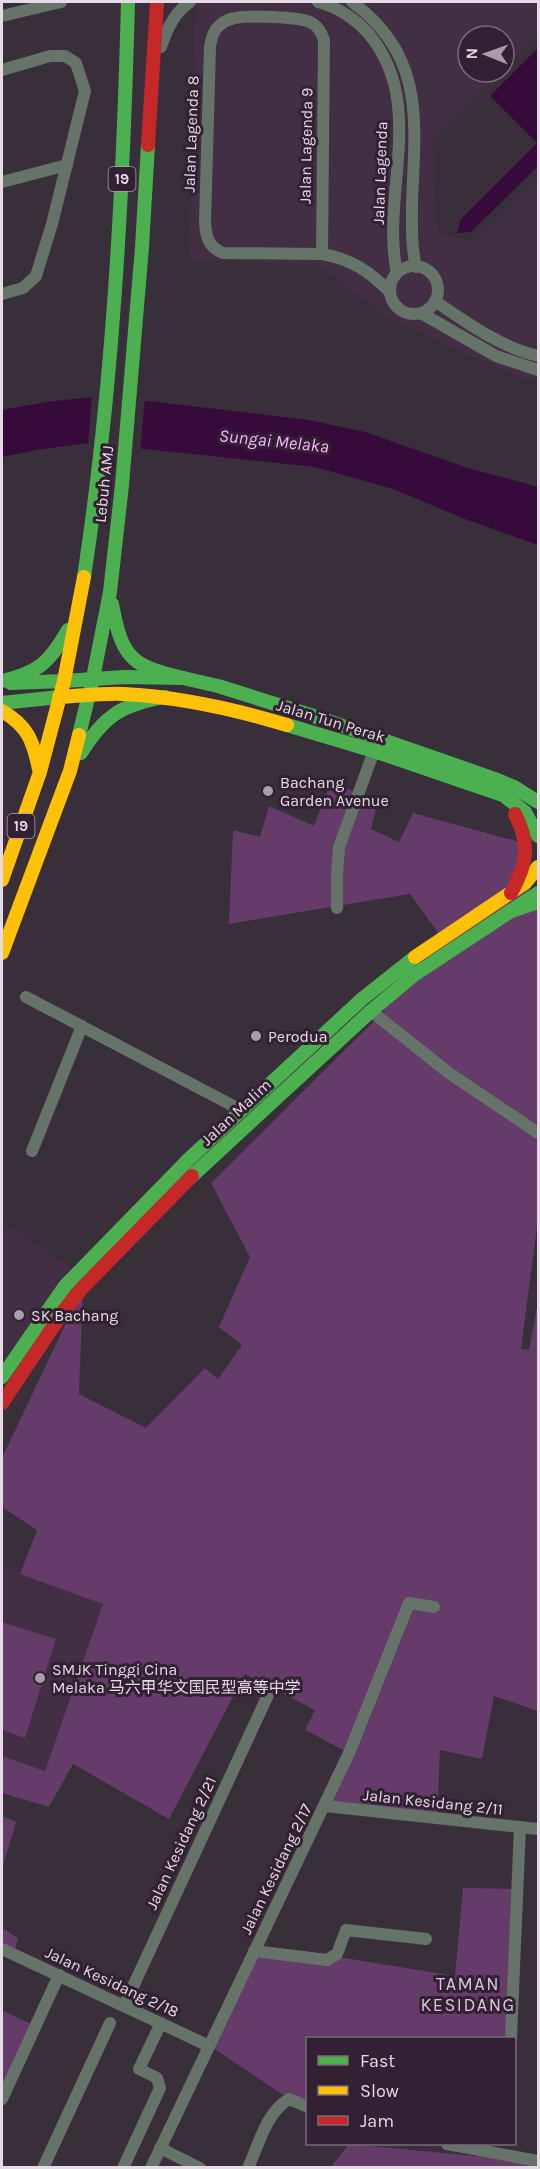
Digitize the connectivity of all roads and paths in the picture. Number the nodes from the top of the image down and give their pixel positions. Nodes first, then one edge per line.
1 (61, 2) edge
2 (128, 2) edge
3 (157, 2) edge
4 (190, 2) edge
5 (318, 2) edge
6 (352, 2) edge
7 (2, 16) edge
8 (324, 40) joint
9 (154, 66) junction
10 (2, 70) edge
11 (67, 165) junction
12 (2, 182) edge
13 (322, 254) junction
14 (416, 267) junction
15 (397, 273) junction
16 (390, 292) junction
17 (2, 294) edge
18 (435, 302) junction
19 (420, 313) junction
20 (538, 356) edge
21 (538, 370) edge
22 (110, 592) junction
23 (79, 608) junction
24 (93, 678) junction
25 (183, 678) junction
26 (64, 681) junction
27 (2, 683) edge
28 (88, 695) junction
29 (59, 697) junction
30 (165, 697) junction
31 (2, 703) edge
32 (2, 711) edge
33 (374, 751) junction
34 (70, 771) junction
35 (40, 772) junction
36 (489, 790) junction
37 (538, 802) edge
38 (538, 836) edge
39 (538, 867) edge
40 (2, 880) edge
41 (511, 893) junction
42 (538, 893) edge
43 (538, 902) edge
44 (337, 908) dead end
45 (509, 912) junction
46 (2, 953) edge
47 (26, 998) dead end
48 (371, 1011) junction
49 (82, 1026) junction
50 (241, 1110) junction
51 (538, 1133) edge
52 (32, 1151) dead end
53 (2, 1377) edge
54 (2, 1403) edge
55 (434, 1607) dead end
56 (268, 1695) dead end
57 (325, 1806) junction
58 (520, 1827) junction
59 (538, 1830) edge
60 (426, 1939) dead end
61 (2, 1949) edge
62 (254, 1951) junction
63 (58, 1975) junction
64 (124, 2006) junction
65 (110, 2023) dead end
66 (161, 2023) junction
67 (511, 2037) edge
68 (209, 2046) junction
69 (2, 2099) edge
70 (306, 2106) edge
71 (459, 2145) edge
72 (160, 2148) junction
73 (507, 2149) edge
74 (538, 2161) edge
75 (43, 2168) edge
76 (123, 2168) edge
77 (151, 2168) edge
78 (200, 2168) edge
79 (248, 2168) edge

1 - 7 street
2 - 23 main road, Lebuh AMJ / 19
3 - 9 main road, Lebuh AMJ / 19
4 - 9 street
5 - 15 street, Jalan Lagenda
6 - 14 street, Jalan Lagenda
8 - 13 street, Jalan Lagenda 9
8 - 13 street, Jalan Lagenda 8
9 - 22 main road, Lebuh AMJ / 19
10 - 11 street
11 - 12 street
11 - 17 street
13 - 16 street
14 - 15 street
14 - 18 street
15 - 16 street
16 - 19 street
18 - 19 street
18 - 20 street
19 - 21 street
22 - 24 main road, Lebuh AMJ / 19
22 - 25 main road
23 - 26 main road, Lebuh AMJ / 19
23 - 27 main road
24 - 25 main road, Jalan Tun Perak
24 - 26 main road, Jalan Tun Perak
24 - 28 main road, Lebuh AMJ / 19
25 - 37 main road, Jalan Tun Perak
26 - 27 main road, Jalan Tun Perak
26 - 29 main road, Lebuh AMJ / 19
28 - 29 main road, Jalan Tun Perak
28 - 30 main road, Jalan Tun Perak
28 - 34 main road, Lebuh AMJ / 19
29 - 31 main road, Jalan Tun Perak
29 - 35 main road, Lebuh AMJ / 19
30 - 33 main road, Jalan Tun Perak
30 - 34 main road
32 - 35 main road
33 - 36 main road, Jalan Tun Perak
33 - 44 street
34 - 46 main road, Lebuh AMJ / 19
35 - 40 main road, Lebuh AMJ / 19
36 - 38 main road, Jalan Tun Perak
36 - 41 main road
39 - 41 main road, Jalan Malim
41 - 50 main road, Jalan Malim
42 - 45 main road, Jalan Malim
43 - 45 main road
45 - 48 main road, Jalan Malim
47 - 49 street
48 - 51 street
48 - 54 main road, Jalan Malim
49 - 50 street
49 - 52 street
50 - 53 main road, Jalan Malim
55 - 57 street, Jalan Kesidang 2/17
56 - 64 street, Jalan Kesidang 2/21
57 - 58 street, Jalan Kesidang 2/11
57 - 62 street, Jalan Kesidang 2/17
58 - 59 street, Jalan Kesidang 2/11
58 - 67 street
60 - 62 street
61 - 63 street, Jalan Kesidang 2/18
62 - 68 street, Jalan Kesidang 2/17
63 - 64 street, Jalan Kesidang 2/18
63 - 69 street
64 - 66 street, Jalan Kesidang 2/18
65 - 75 street
66 - 68 street, Jalan Kesidang 2/18
66 - 76 street
68 - 72 street, Jalan Kesidang 2/17
70 - 79 street
71 - 73 street
72 - 77 street, Jalan Kesidang 2/17
72 - 78 street
73 - 74 street

